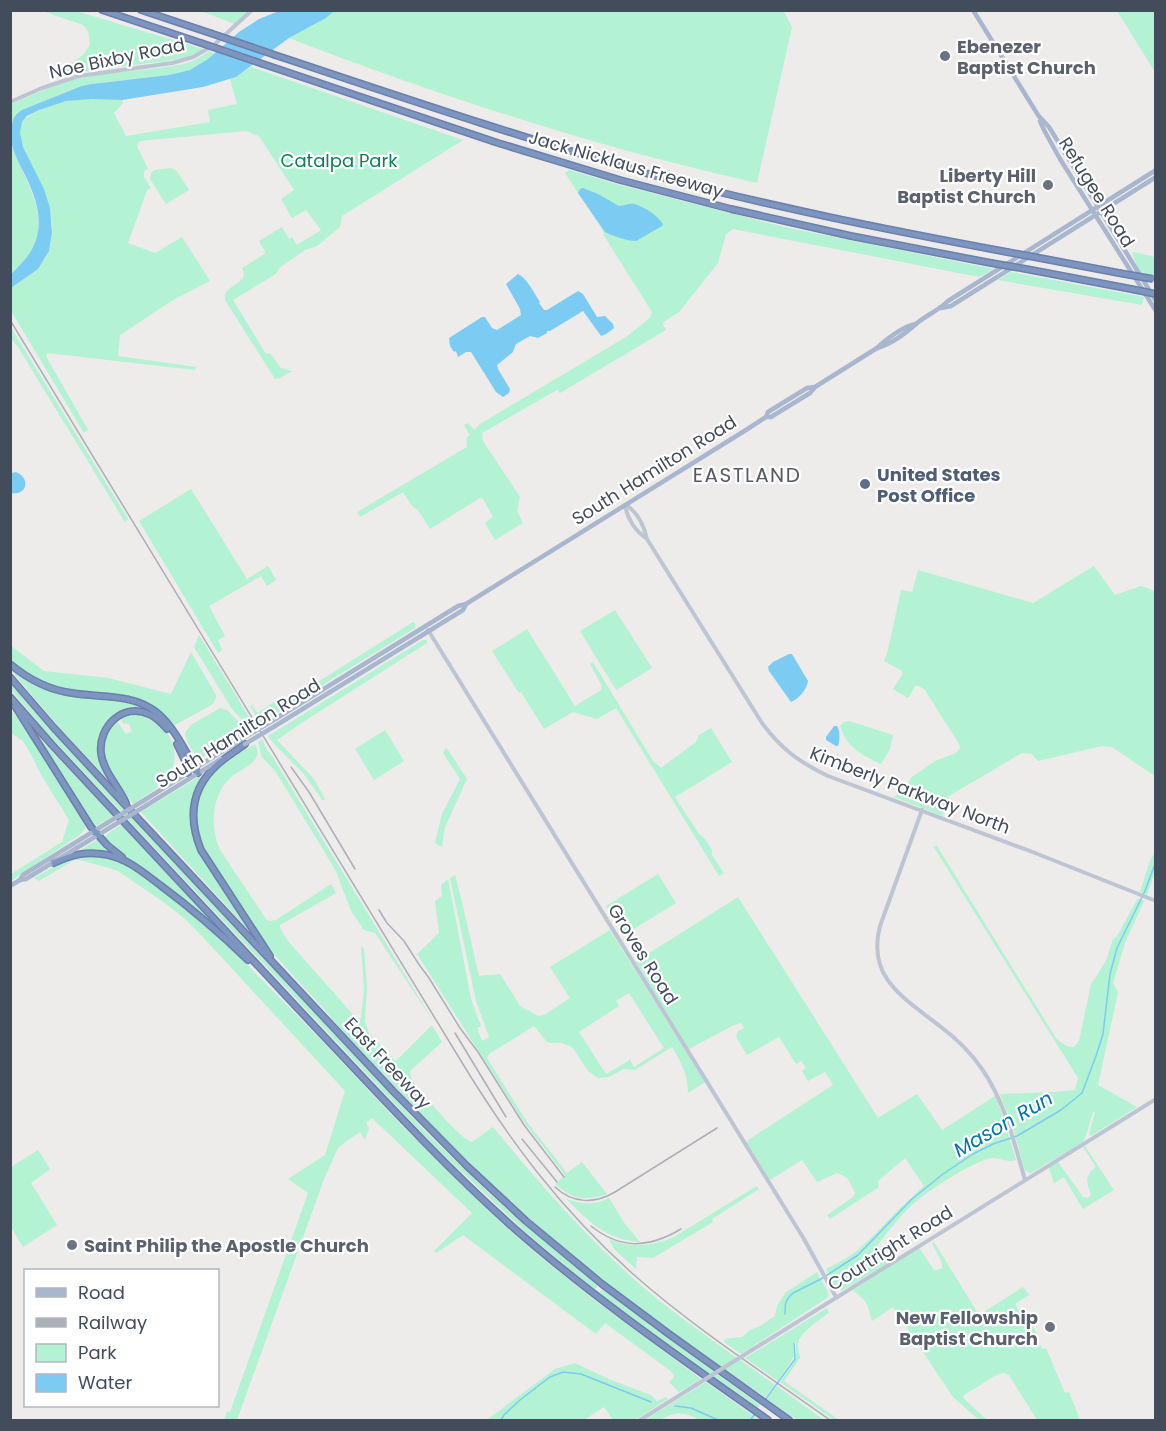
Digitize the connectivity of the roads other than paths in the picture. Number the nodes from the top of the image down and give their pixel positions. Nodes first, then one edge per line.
1 (102, 10) edge
2 (141, 10) edge
3 (252, 10) edge
4 (973, 10) edge
5 (10, 102) edge
6 (1155, 170) edge
7 (1155, 177) edge
8 (1094, 208) junction
9 (1098, 214) junction
10 (1154, 279) edge
11 (1155, 294) edge
12 (1155, 301) edge
13 (941, 308) junction
14 (1155, 311) edge
15 (625, 504) junction
16 (647, 539) junction
17 (427, 628) junction
18 (10, 664) edge
19 (10, 676) edge
20 (11, 698) edge
21 (244, 742) junction
22 (197, 771) junction
23 (188, 773) junction
24 (145, 803) junction
25 (130, 810) junction
26 (921, 810) junction
27 (96, 833) junction
28 (54, 862) junction
29 (128, 862) junction
30 (20, 880) junction
31 (10, 886) edge
32 (1155, 901) edge
33 (278, 967) junction
34 (304, 1015) junction
35 (1155, 1099) edge
36 (1025, 1180) junction
37 (836, 1297) junction
38 (766, 1419) edge
39 (640, 1420) edge
40 (789, 1420) edge

1 - 11 highway, Jack Nicklaus Freeway, bridge
2 - 10 highway, Jack Nicklaus Freeway, bridge
3 - 5 street, Noe Bixby Road
4 - 8 main road, Refugee Road
6 - 8 main road, South Hamilton Road
7 - 9 main road, South Hamilton Road
8 - 9 main road, Refugee Road
8 - 13 main road, South Hamilton Road
9 - 12 main road, Refugee Road
9 - 13 main road, South Hamilton Road
9 - 14 main road, Refugee Road
13 - 15 main road, South Hamilton Road
15 - 16 street
15 - 16 street
15 - 17 main road, South Hamilton Road
16 - 26 street, Kimberly Parkway North
17 - 21 main road, South Hamilton Road, bridge
17 - 37 street, Groves Road
18 - 22 highway
19 - 25 highway, East Freeway
20 - 27 highway
20 - 34 highway, East Freeway
21 - 22 main road, South Hamilton Road
21 - 33 highway
22 - 23 main road, South Hamilton Road
22 - 24 main road, South Hamilton Road
23 - 24 main road, South Hamilton Road
23 - 25 highway
24 - 27 main road, South Hamilton Road, bridge
25 - 33 highway, East Freeway
26 - 32 street, Kimberly Parkway North
26 - 36 street
27 - 28 main road, South Hamilton Road
27 - 29 highway
27 - 30 main road, South Hamilton Road
28 - 29 highway
28 - 30 main road, South Hamilton Road
29 - 34 highway
30 - 31 main road, South Hamilton Road
33 - 40 highway, East Freeway
34 - 38 highway, East Freeway
35 - 36 street, Courtright Road
36 - 37 street, Courtright Road
37 - 39 street, Courtright Road, bridge

